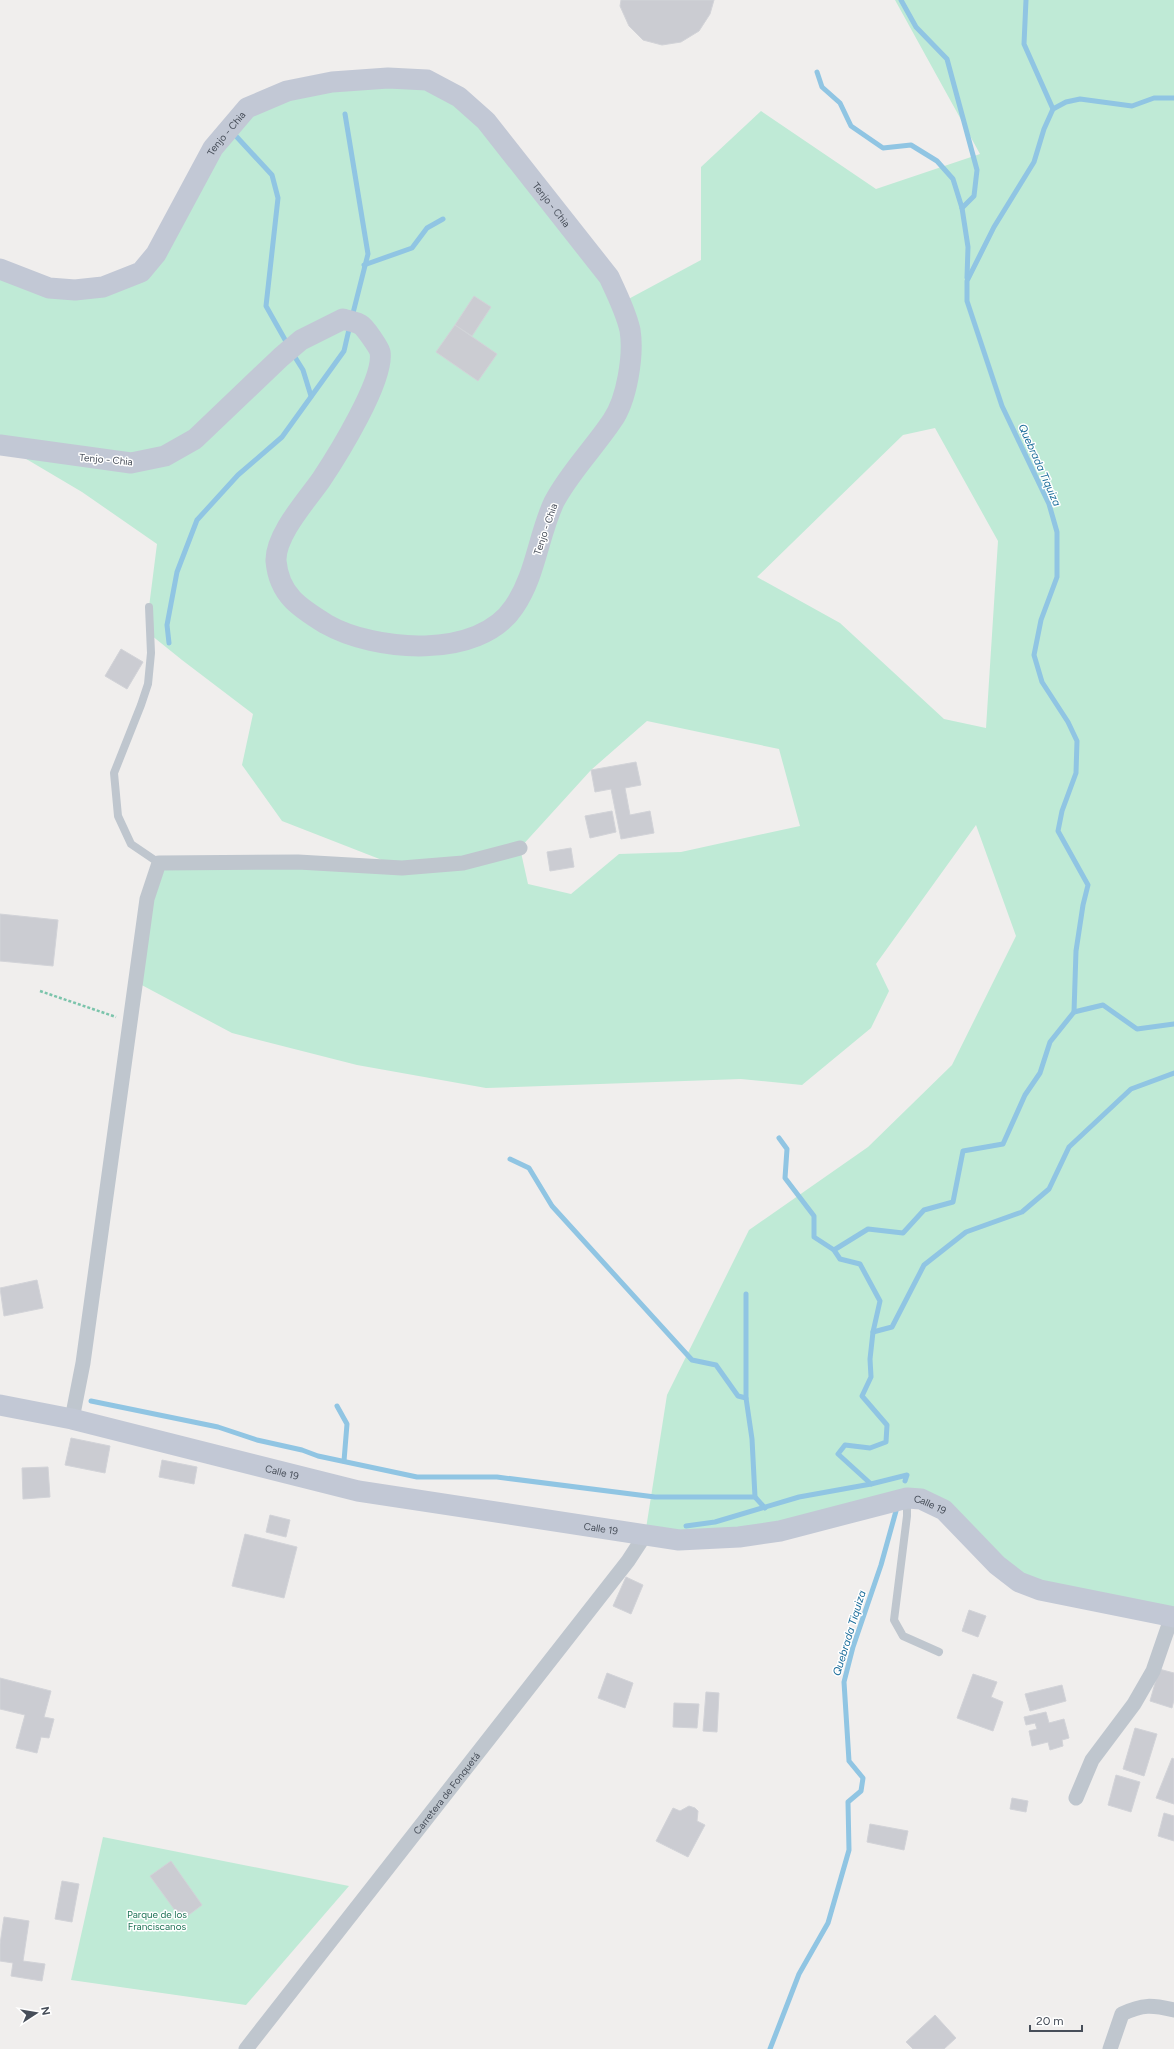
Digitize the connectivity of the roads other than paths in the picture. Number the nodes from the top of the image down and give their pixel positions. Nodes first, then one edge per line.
1 (0, 269) edge
2 (0, 445) edge
3 (149, 606) dead end
4 (520, 848) dead end
5 (158, 863) junction
6 (0, 1405) edge
7 (72, 1419) junction
8 (907, 1498) junction
9 (645, 1535) junction
10 (1173, 1617) edge
11 (938, 1652) dead end
12 (1076, 1798) dead end
13 (1174, 2010) edge
14 (246, 2049) edge
15 (1110, 2049) edge

1 - 2 street, Tenjo - Chia
3 - 5 lane
4 - 5 street
5 - 7 street
6 - 7 street, Calle 19
7 - 9 street, Calle 19
8 - 9 street, Calle 19
8 - 10 street, Calle 19
8 - 11 lane
9 - 14 street, Carretera de Fonquetá
10 - 12 street
13 - 15 street

